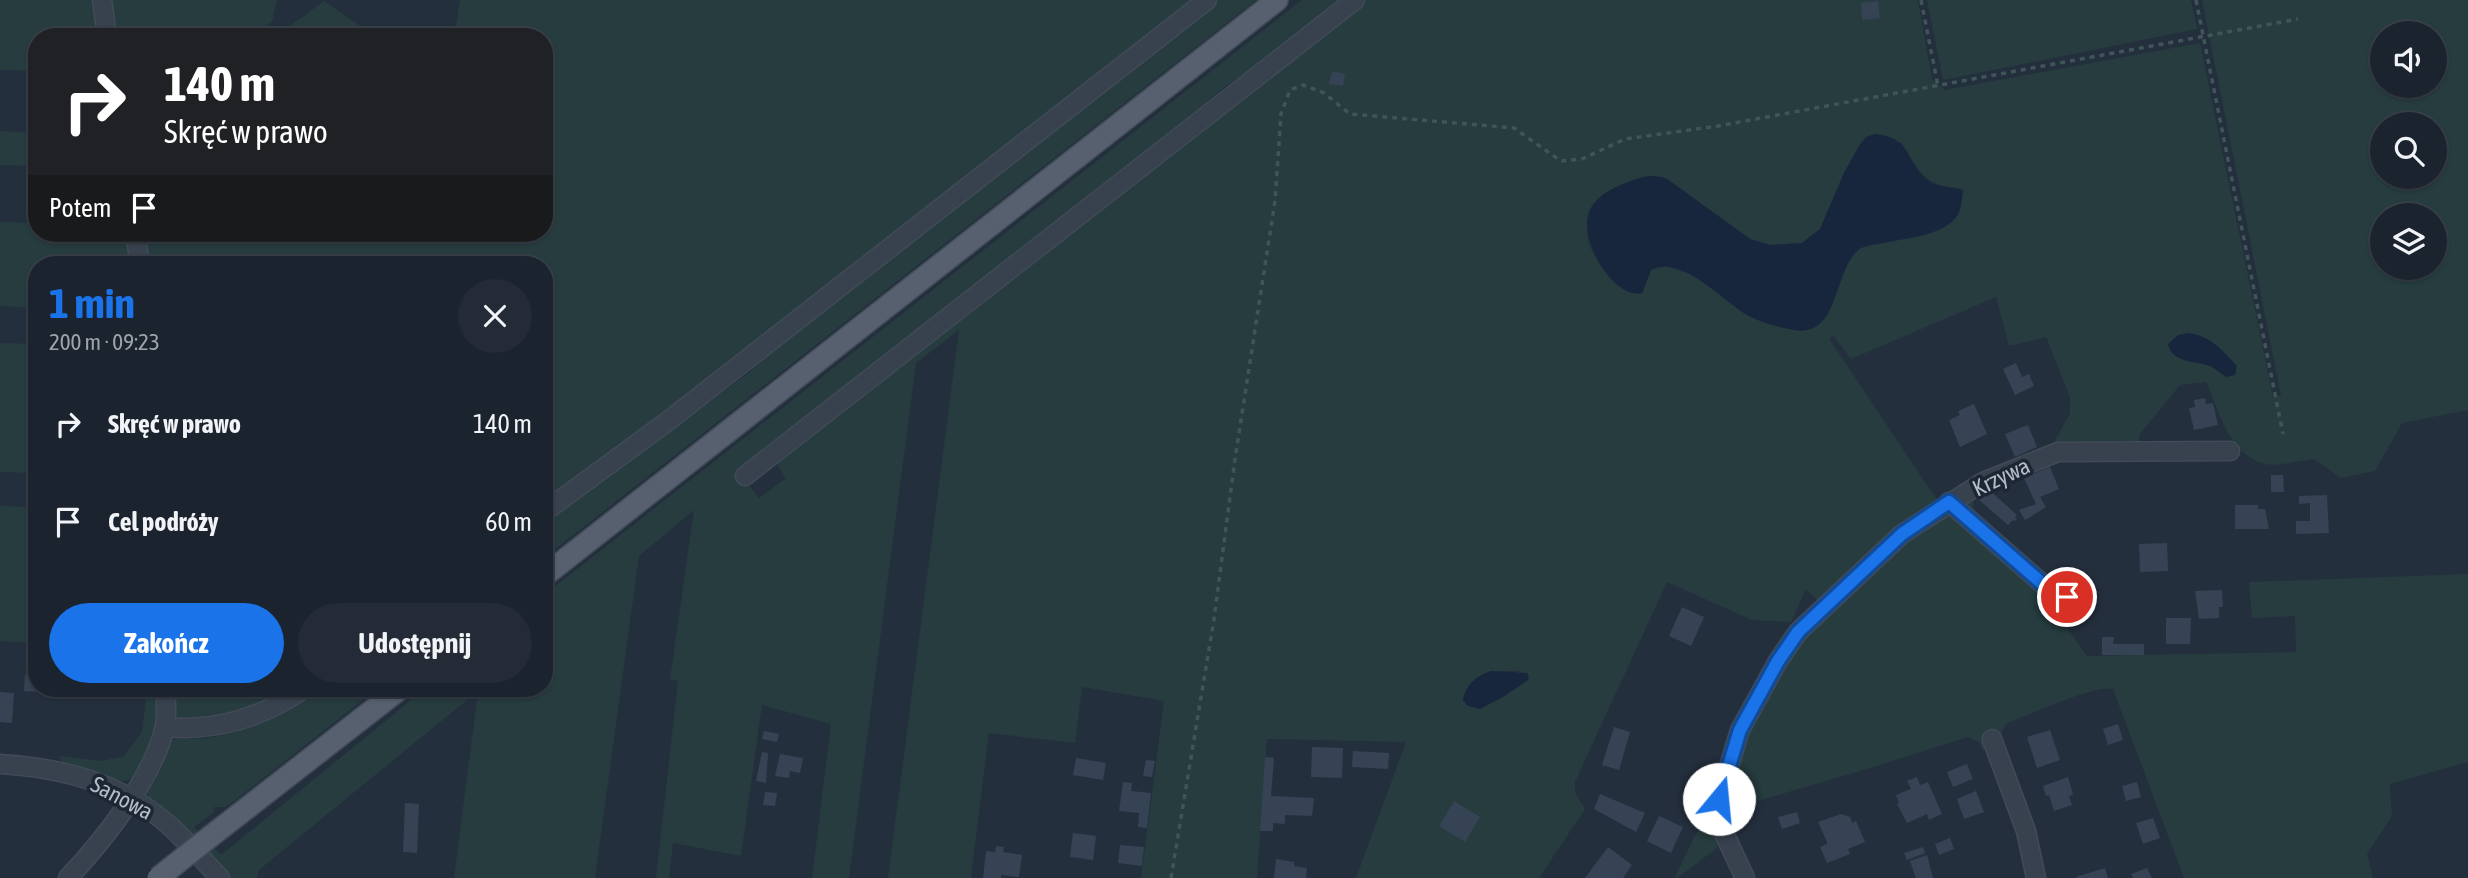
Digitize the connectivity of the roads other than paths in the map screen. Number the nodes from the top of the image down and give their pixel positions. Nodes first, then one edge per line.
1 (102, 0) edge
2 (1207, 0) edge
3 (1277, 0) edge
4 (1355, 0) edge
5 (106, 28) edge
6 (2230, 451) dead end
7 (744, 476) dead end
8 (1949, 502) junction
9 (553, 505) edge
10 (553, 569) edge
11 (2067, 597) dead end
12 (165, 697) edge
13 (293, 697) edge
14 (389, 697) edge
15 (164, 727) junction
16 (1992, 739) dead end
17 (0, 764) edge
18 (130, 797) junction
19 (68, 878) edge
20 (158, 878) edge
21 (220, 878) edge
22 (1745, 878) edge
23 (2035, 878) edge

1 - 5 street
2 - 9 street
3 - 10 main road
4 - 7 street
6 - 8 street, Krzywa
8 - 11 street
8 - 22 street, Krzywa
12 - 15 street
13 - 15 street
14 - 20 main road, bridge
15 - 18 street
16 - 23 street
17 - 18 street, Sanowa
18 - 19 street
18 - 21 street, Sanowa

